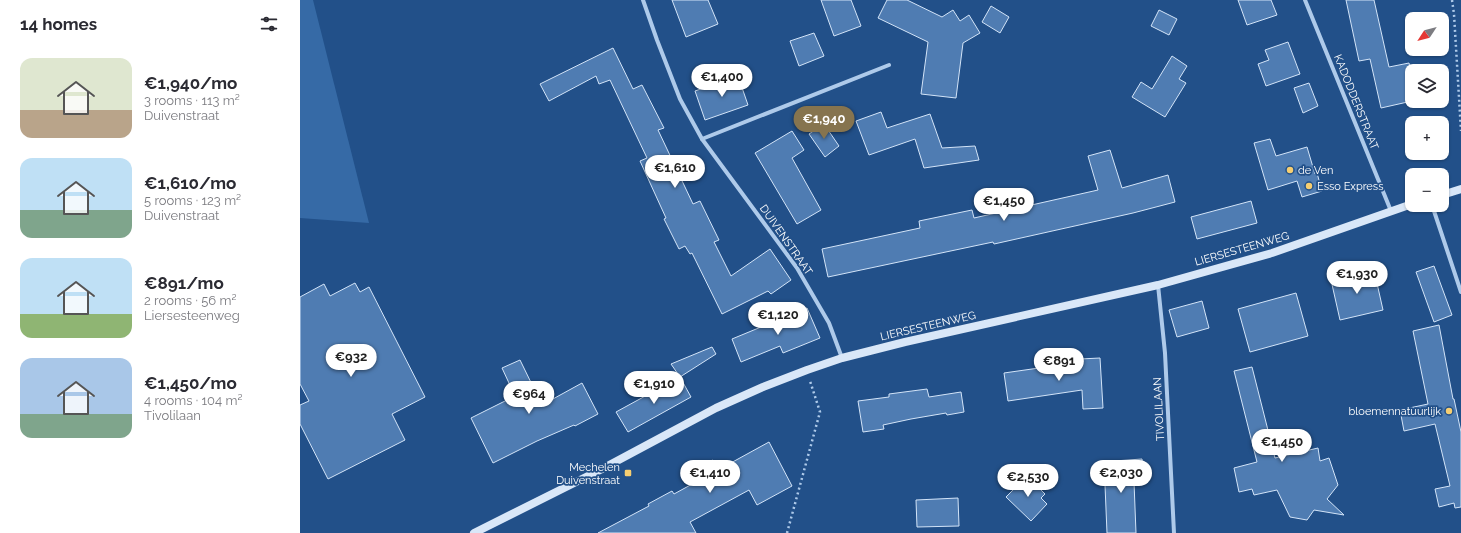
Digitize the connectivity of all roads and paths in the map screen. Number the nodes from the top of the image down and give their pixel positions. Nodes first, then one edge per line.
1 (643, 0) edge
2 (1305, 0) edge
3 (1452, 0) edge
4 (889, 66) dead end
5 (1461, 131) edge
6 (702, 139) junction
7 (1461, 189) edge
8 (1449, 193) edge
9 (1405, 206) edge
10 (1391, 211) junction
11 (1434, 212) edge
12 (1158, 285) junction
13 (1461, 292) edge
14 (842, 358) junction
15 (807, 370) junction
16 (474, 533) edge
17 (787, 533) edge
18 (1174, 533) edge

1 - 6 street, DUIVENSTRAAT
2 - 10 street, KADODDERSTRAAT
3 - 5 path
4 - 6 street
6 - 14 street, DUIVENSTRAAT
7 - 8 main road
9 - 10 main road, LIERSESTEENWEG
10 - 12 main road, LIERSESTEENWEG
11 - 13 street
12 - 14 main road, LIERSESTEENWEG
12 - 18 street, TIVOLILAAN
14 - 15 main road, LIERSESTEENWEG
15 - 16 main road, LIERSESTEENWEG
15 - 17 path

